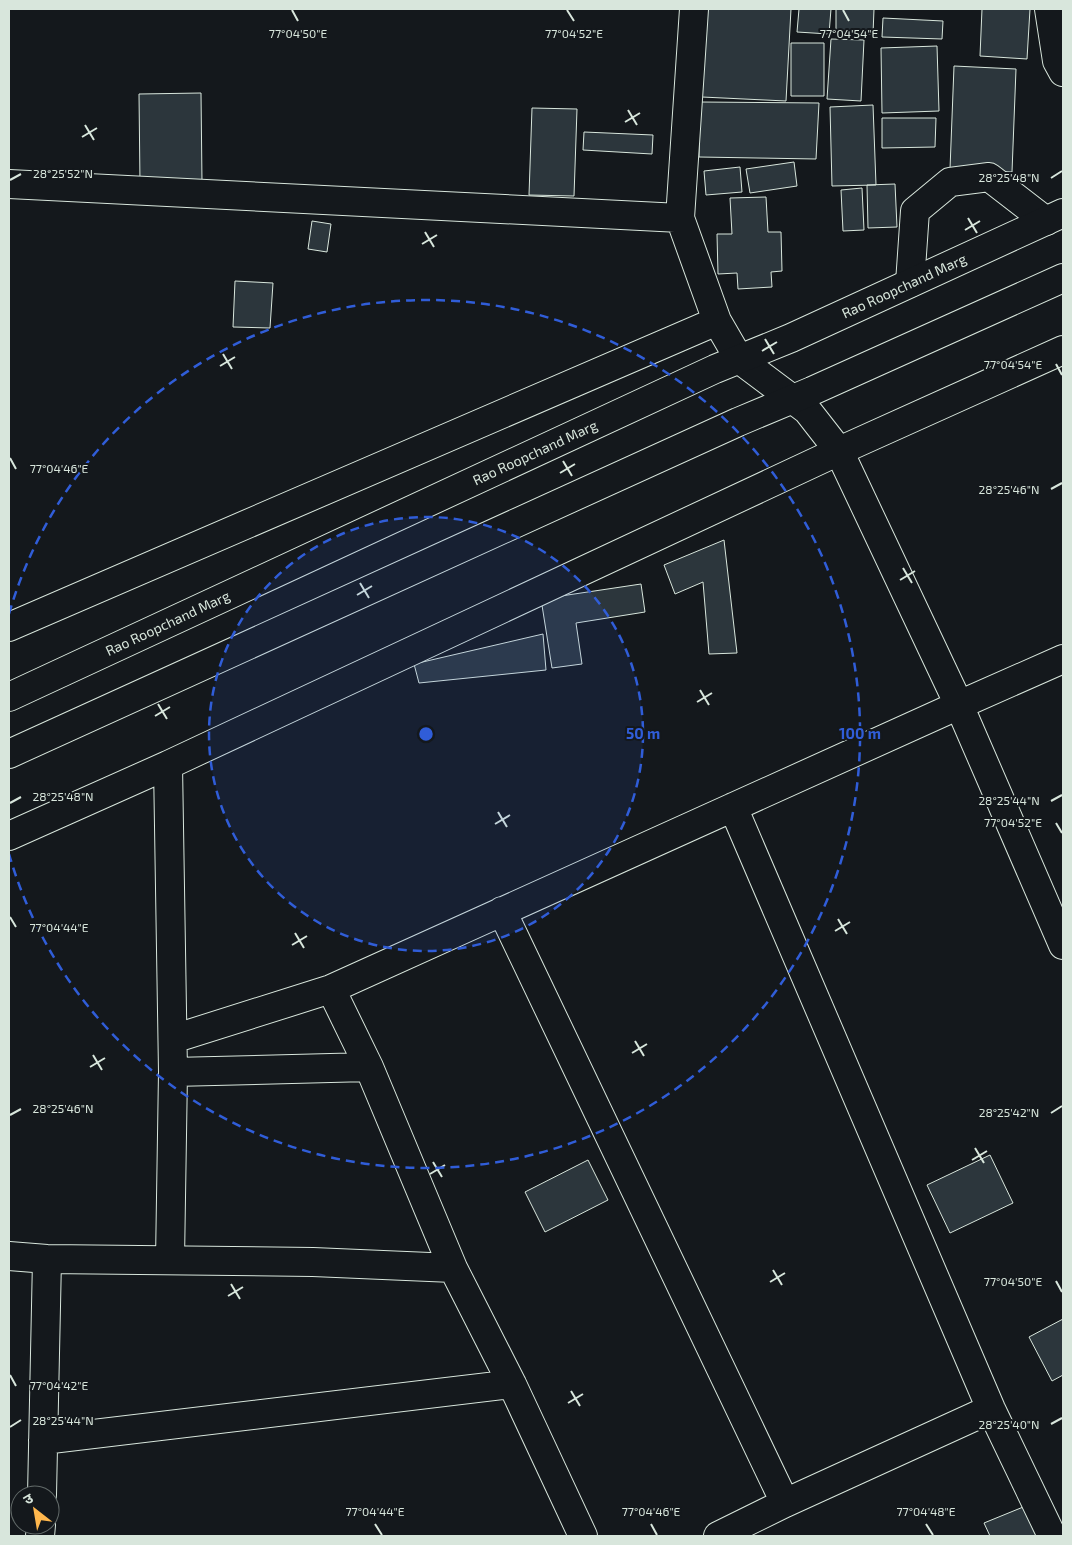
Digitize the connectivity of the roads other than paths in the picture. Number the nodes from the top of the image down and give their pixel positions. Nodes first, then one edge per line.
1 (694, 9) edge
2 (1049, 9) edge
3 (1063, 72) edge
4 (9, 184) edge
5 (1055, 217) edge
6 (680, 218) junction
7 (1063, 278) edge
8 (910, 283) junction
9 (717, 321) junction
10 (1063, 350) edge
11 (739, 359) junction
12 (792, 400) junction
13 (839, 452) junction
14 (9, 627) edge
15 (1063, 659) edge
16 (9, 697) edge
17 (959, 704) junction
18 (9, 754) edge
19 (168, 765) junction
20 (733, 807) junction
21 (9, 836) edge
22 (502, 911) junction
23 (1063, 945) edge
24 (331, 989) junction
25 (173, 1039) junction
26 (369, 1067) junction
27 (173, 1072) junction
28 (9, 1256) edge
29 (48, 1259) junction
30 (170, 1260) junction
31 (453, 1268) junction
32 (512, 1384) junction
33 (991, 1409) junction
34 (43, 1440) junction
35 (42, 1485) edge
36 (785, 1503) junction
37 (583, 1536) edge
38 (718, 1536) edge
39 (1052, 1536) edge

1 - 6 street
2 - 3 street
4 - 6 street
5 - 8 street, Rao Roopchand Marg
5 - 8 street
6 - 9 street
7 - 12 street
8 - 11 street, Rao Roopchand Marg
9 - 11 street
9 - 14 street
10 - 13 street
11 - 12 street
11 - 16 street, Rao Roopchand Marg
12 - 13 street
12 - 18 street
13 - 17 street
13 - 19 street
15 - 17 street
17 - 20 street
17 - 23 street
19 - 21 street
19 - 25 street
20 - 22 street
20 - 33 street
22 - 24 street
22 - 36 street
24 - 25 street
24 - 26 street
25 - 27 street
26 - 27 street
26 - 31 street
27 - 30 street
28 - 29 street
29 - 30 street
29 - 34 street
30 - 31 street
31 - 32 street
32 - 34 street
32 - 37 street
33 - 36 street
33 - 39 street
34 - 35 street
36 - 38 street

